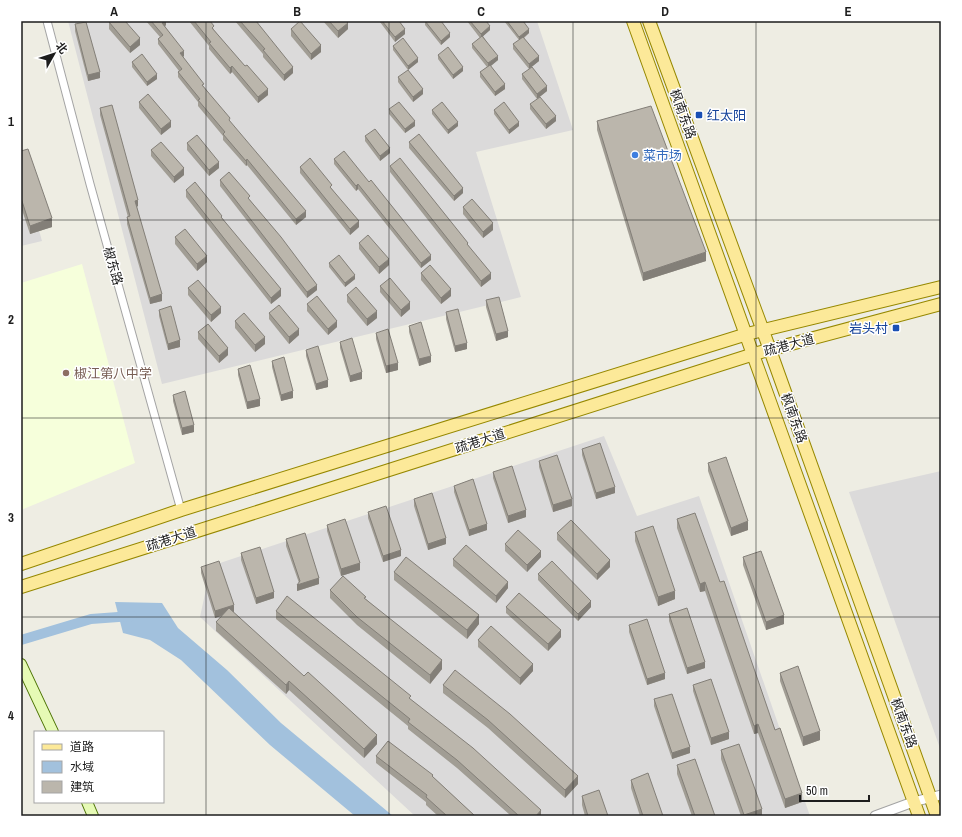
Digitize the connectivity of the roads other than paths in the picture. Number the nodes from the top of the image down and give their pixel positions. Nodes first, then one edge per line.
1 (48, 21) edge
2 (633, 21) edge
3 (649, 21) edge
4 (941, 287) edge
5 (941, 304) edge
6 (762, 330) junction
7 (747, 334) junction
8 (770, 350) junction
9 (754, 354) junction
10 (182, 510) junction
11 (21, 564) edge
12 (21, 587) edge
13 (21, 664) edge
14 (53, 731) edge
15 (936, 796) edge
16 (913, 802) junction
17 (87, 803) edge
18 (93, 816) edge
19 (875, 816) edge
20 (919, 816) edge
21 (936, 816) edge

1 - 10 street, 椒东路
2 - 7 main road
3 - 6 main road, 枫南东路
4 - 6 main road, 疏港大道
5 - 8 main road, 疏港大道
6 - 7 main road, 疏港大道
6 - 8 main road, 枫南东路
7 - 9 main road
7 - 10 main road, 疏港大道
8 - 9 main road, 疏港大道
8 - 15 main road, 枫南东路
9 - 12 main road, 疏港大道
9 - 16 main road
10 - 11 main road, 疏港大道
13 - 14 main road
15 - 16 street
15 - 21 main road, 枫南东路
16 - 19 street
16 - 20 main road
17 - 18 main road

